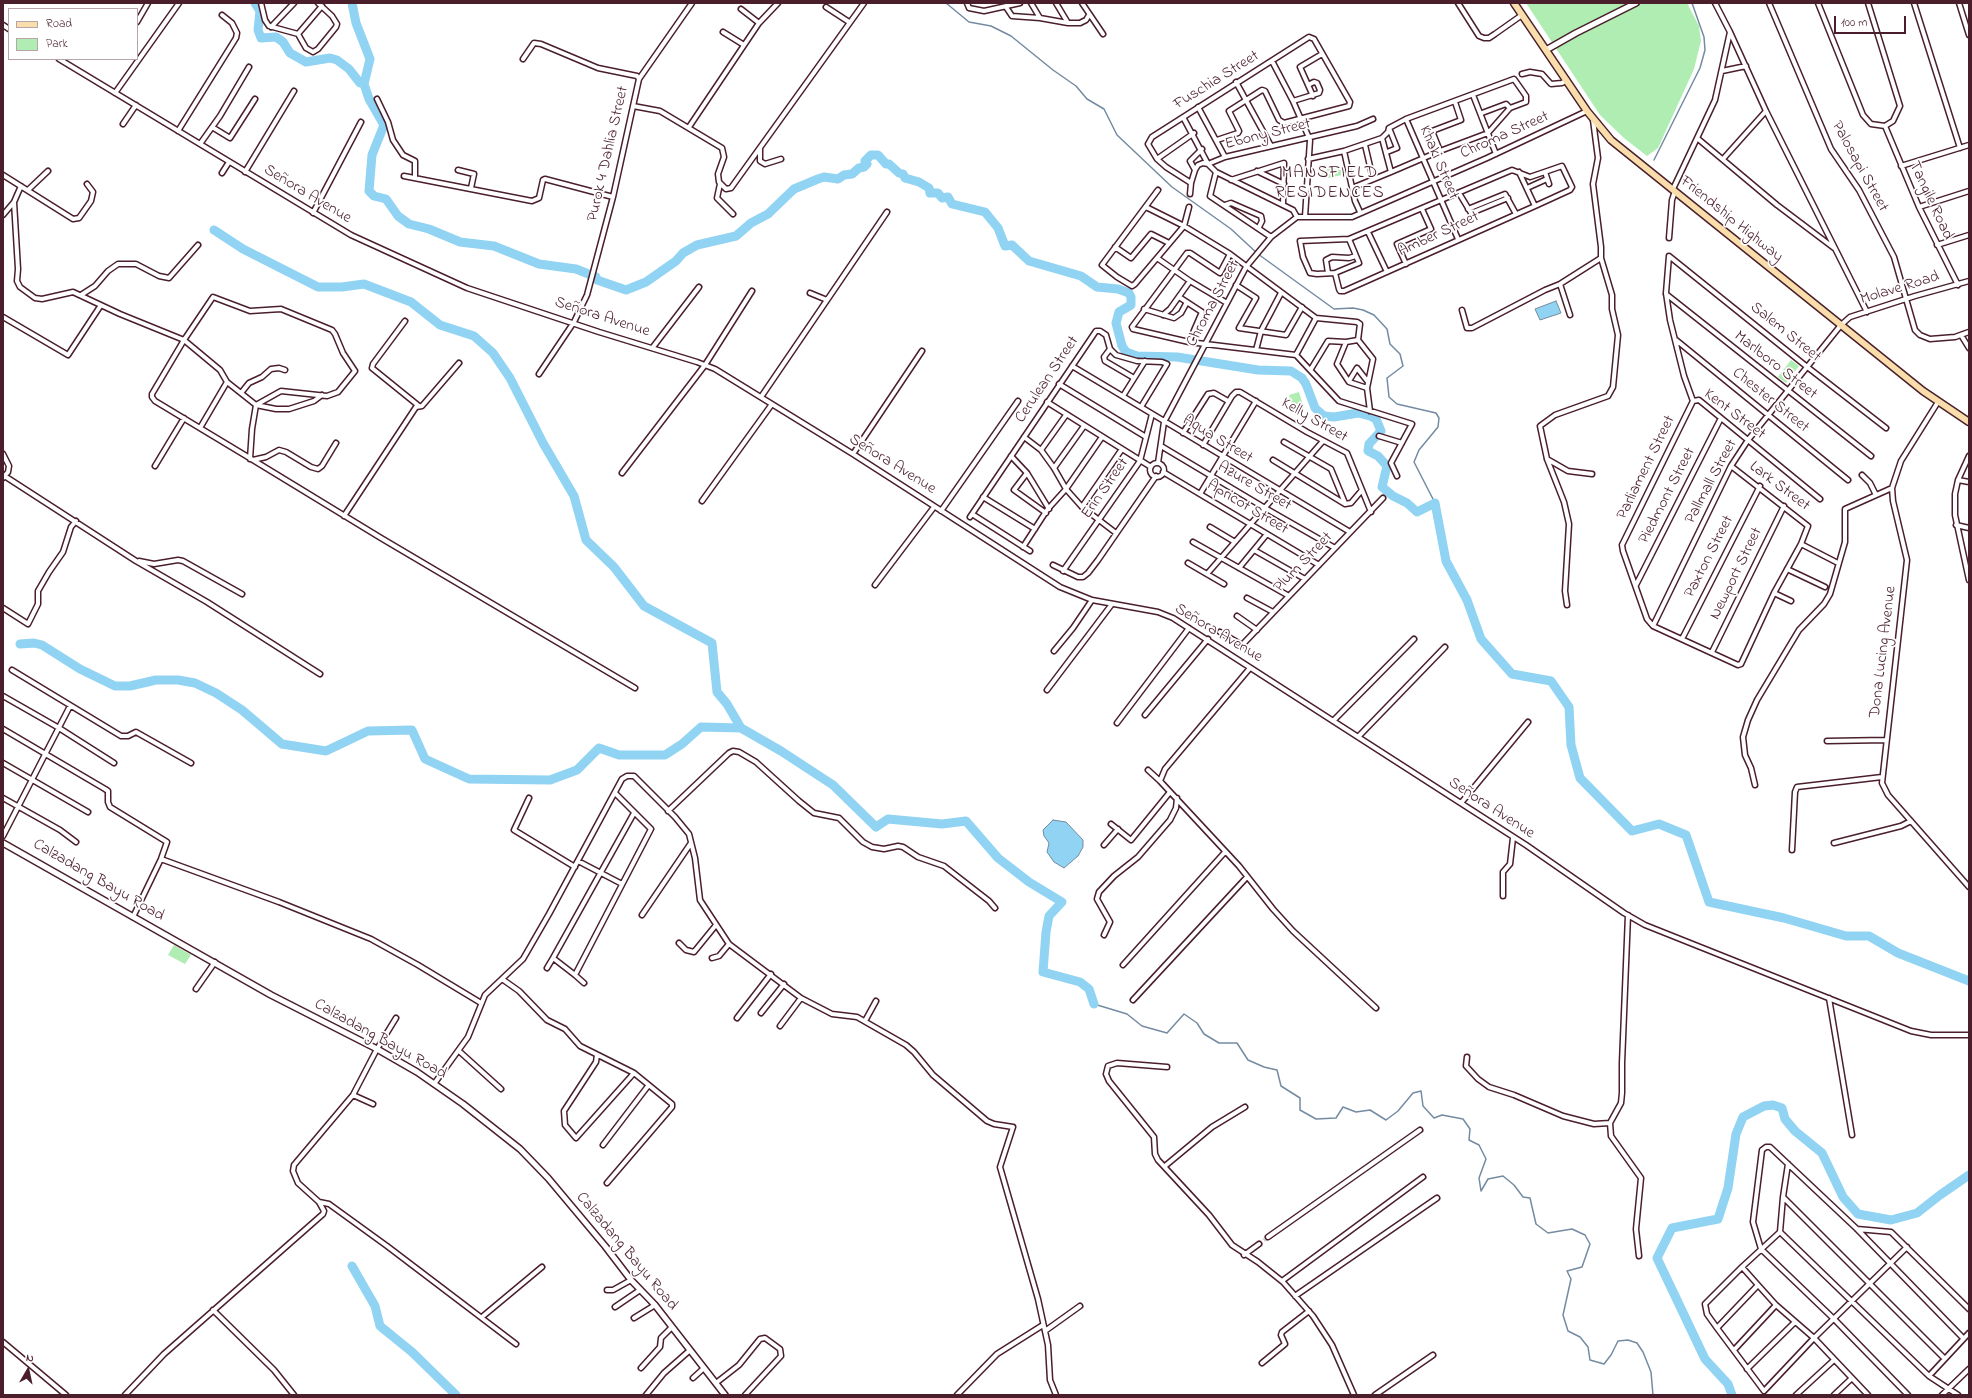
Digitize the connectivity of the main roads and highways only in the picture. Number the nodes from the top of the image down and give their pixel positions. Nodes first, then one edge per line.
1 (1514, 3) edge
2 (1969, 422) edge

1 - 2 main road, Friendship Highway

